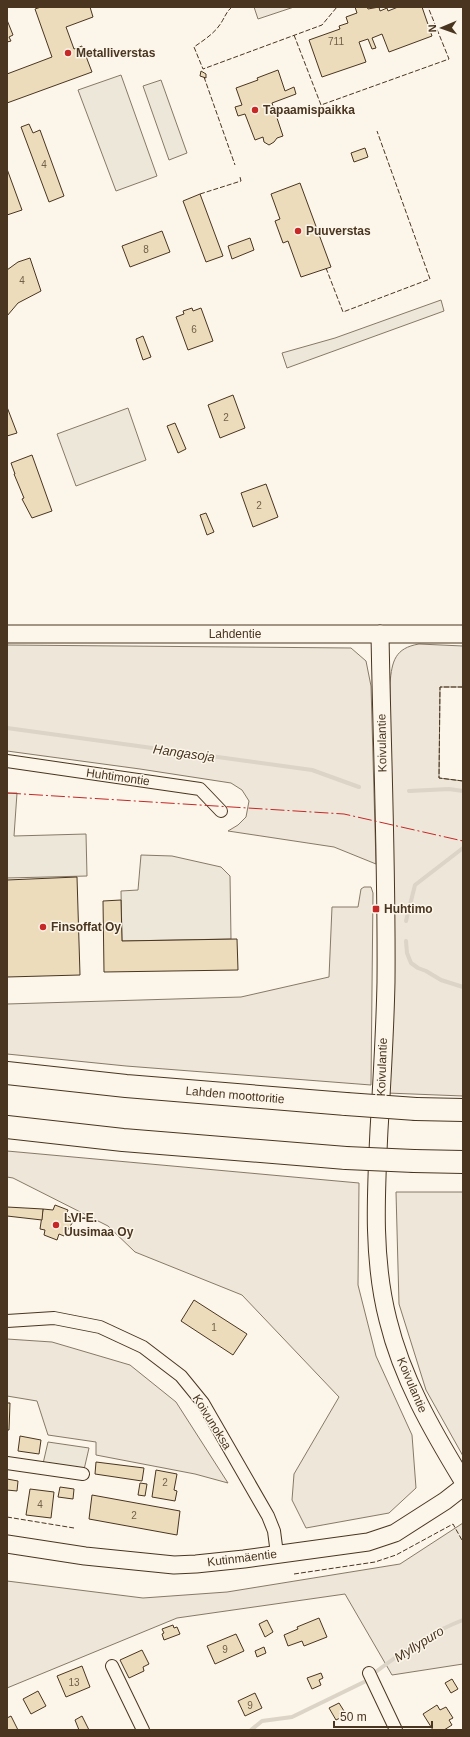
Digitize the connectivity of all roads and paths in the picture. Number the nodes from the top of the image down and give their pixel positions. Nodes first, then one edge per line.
1 (7, 634) edge
2 (380, 634) junction
3 (463, 634) edge
4 (7, 762) edge
5 (221, 811) dead end
6 (7, 1073) edge
7 (463, 1110) edge
8 (7, 1127) edge
9 (463, 1162) edge
10 (7, 1321) edge
11 (7, 1463) edge
12 (83, 1474) dead end
13 (463, 1481) edge
14 (463, 1487) edge
15 (7, 1544) edge
16 (277, 1554) junction
17 (112, 1666) dead end
18 (370, 1673) dead end
19 (143, 1730) edge
20 (396, 1730) edge

1 - 2 street, Lahdentie
2 - 3 street, Lahdentie
2 - 13 street, Koivulantie
4 - 5 street, Huhtimontie
6 - 7 highway, Lahden moottoritie, bridge
8 - 9 highway, bridge
10 - 16 street, Koivunoksa
11 - 12 street
14 - 16 street, Kutinmäentie
15 - 16 street, Kutinmäentie
17 - 19 street
18 - 20 street

